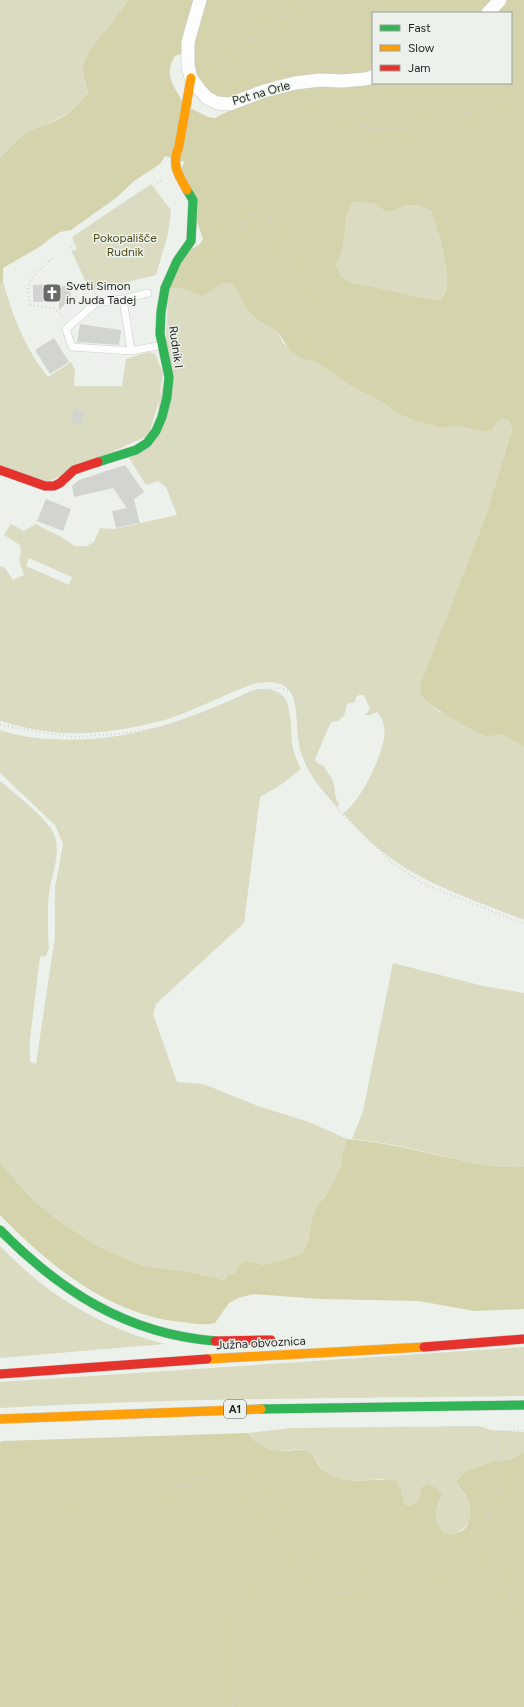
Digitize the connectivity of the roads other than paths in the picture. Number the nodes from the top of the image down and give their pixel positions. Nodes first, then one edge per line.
1 (200, 0) edge
2 (500, 0) edge
3 (489, 12) edge
4 (372, 77) edge
5 (192, 78) junction
6 (148, 293) dead end
7 (123, 299) junction
8 (162, 344) junction
9 (131, 351) junction
10 (0, 470) edge
11 (0, 1230) edge
12 (524, 1339) edge
13 (277, 1340) dead end
14 (292, 1345) dead end
15 (314, 1352) junction
16 (0, 1374) edge
17 (524, 1406) edge
18 (0, 1419) edge

1 - 5 street, Pot na Orle
2 - 3 street
4 - 5 street, Pot na Orle
5 - 8 main road, Rudnik I
6 - 7 lane
7 - 9 lane
7 - 9 lane
8 - 9 lane
8 - 10 main road, Rudnik I
11 - 13 main road
12 - 15 main road, Južna obvoznica
14 - 15 main road
15 - 16 main road, Južna obvoznica
17 - 18 main road, A1

